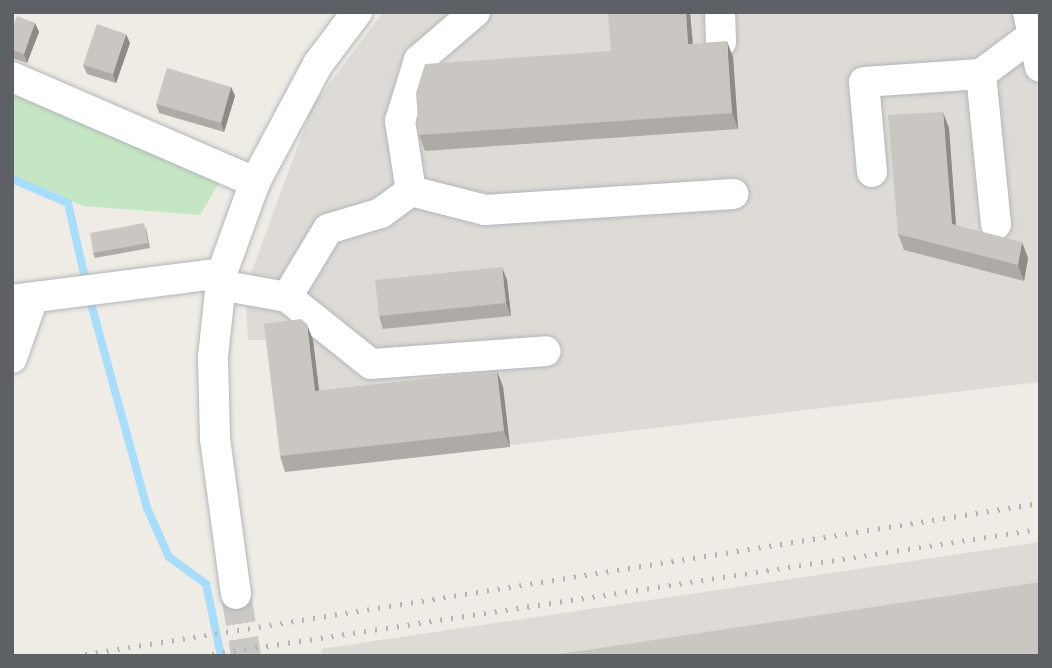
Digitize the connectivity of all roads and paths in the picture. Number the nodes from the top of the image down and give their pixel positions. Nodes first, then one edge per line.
1 (357, 12) edge
2 (475, 12) edge
3 (720, 12) edge
4 (1032, 18) edge
5 (721, 42) edge
6 (1040, 67) edge
7 (981, 74) junction
8 (12, 77) edge
9 (872, 172) dead end
10 (255, 182) junction
11 (411, 191) junction
12 (733, 194) dead end
13 (996, 224) dead end
14 (221, 279) junction
15 (287, 296) junction
16 (23, 299) edge
17 (546, 351) dead end
18 (12, 358) edge
19 (236, 594) tunnel mouth

1 - 10 street
2 - 11 street
3 - 5 street
4 - 6 street
4 - 7 street
7 - 9 street
7 - 13 street
8 - 10 street
10 - 14 street
11 - 12 street
11 - 15 street
14 - 15 street
14 - 16 street
14 - 19 street
15 - 17 street
16 - 18 street

